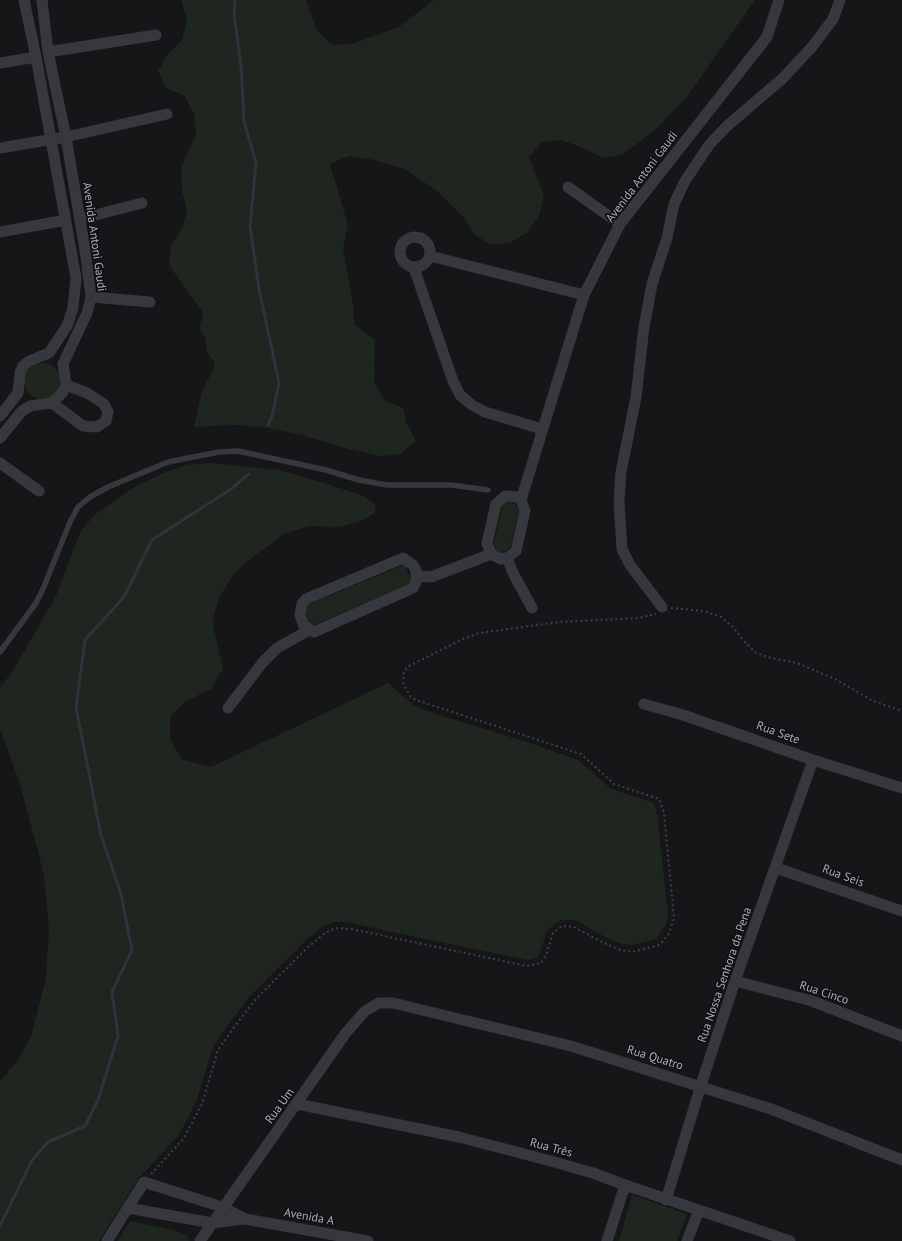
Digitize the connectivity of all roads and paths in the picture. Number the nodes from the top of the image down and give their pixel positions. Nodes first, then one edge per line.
1 (24, 0) edge
2 (42, 0) edge
3 (779, 0) edge
4 (840, 0) edge
5 (156, 35) dead end
6 (48, 52) junction
7 (36, 57) junction
8 (0, 63) edge
9 (167, 114) dead end
10 (66, 137) junction
11 (52, 139) junction
12 (0, 148) edge
13 (568, 187) dead end
14 (142, 203) dead end
15 (80, 219) junction
16 (66, 220) junction
17 (620, 224) junction
18 (0, 232) edge
19 (430, 256) junction
20 (414, 268) junction
21 (584, 295) junction
22 (91, 297) junction
23 (150, 302) dead end
24 (66, 385) junction
25 (52, 403) junction
26 (0, 416) edge
27 (542, 429) junction
28 (0, 438) edge
29 (0, 464) edge
30 (488, 490) dead end
31 (39, 491) dead end
32 (521, 500) junction
33 (491, 554) junction
34 (507, 558) junction
35 (417, 576) junction
36 (662, 607) junction
37 (532, 608) dead end
38 (309, 630) junction
39 (0, 652) edge
40 (644, 704) dead end
41 (228, 708) dead end
42 (902, 711) edge
43 (813, 760) junction
44 (902, 788) edge
45 (776, 868) junction
46 (902, 911) edge
47 (735, 981) junction
48 (393, 1003) joint
49 (902, 1036) edge
50 (701, 1086) junction
51 (297, 1104) junction
52 (902, 1160) edge
53 (144, 1182) junction
54 (625, 1185) junction
55 (666, 1200) junction
56 (222, 1207) junction
57 (128, 1208) junction
58 (699, 1210) junction
59 (245, 1219) junction
60 (212, 1223) junction
61 (107, 1241) edge
62 (200, 1241) edge
63 (368, 1241) edge
64 (607, 1241) edge
65 (687, 1241) edge
66 (790, 1241) edge

1 - 7 street, Avenida Antoni Gaudi
2 - 6 street, Avenida Antoni Gaudi
3 - 17 street, Avenida Antoni Gaudi
4 - 36 street
5 - 6 street
6 - 10 street, Avenida Antoni Gaudi
7 - 8 street
7 - 11 street, Avenida Antoni Gaudi
9 - 10 street
10 - 11 street
10 - 15 street, Avenida Antoni Gaudi
11 - 12 street
11 - 16 street, Avenida Antoni Gaudi
13 - 17 street
14 - 15 street
15 - 22 street, Avenida Antoni Gaudi
16 - 18 street
16 - 26 street, Avenida Antoni Gaudi
17 - 21 street, Avenida Antoni Gaudi
19 - 20 street
19 - 20 street
19 - 21 street
20 - 27 street
21 - 27 street, Avenida Antoni Gaudi
22 - 23 street
22 - 24 street, Avenida Antoni Gaudi
24 - 25 street
24 - 25 street
25 - 28 street
27 - 32 street, Avenida Antoni Gaudi
29 - 31 street
30 - 39 lane
32 - 33 street
32 - 34 street
33 - 34 street
33 - 35 street
34 - 37 street
35 - 38 street
35 - 38 street
36 - 42 path
36 - 53 path
38 - 41 street
40 - 43 street, Rua Sete
43 - 44 street, Rua Sete
43 - 45 street, Rua Nossa Senhora da Pena
45 - 46 street, Rua Seis
45 - 47 street, Rua Nossa Senhora da Pena
47 - 49 street, Rua Cinco
47 - 50 street, Rua Nossa Senhora da Pena
48 - 50 street, Rua Quatro
48 - 51 street, Rua Um
50 - 52 street, Rua Quatro
50 - 55 street, Rua Nossa Senhora da Pena
51 - 54 street, Rua Três
51 - 56 street, Rua Um
53 - 56 street, Avenida A
53 - 57 street
54 - 55 street, Rua Três
54 - 64 street
55 - 58 street, Rua Três
56 - 59 street, Avenida A
56 - 60 street, Rua Um
57 - 60 street, Avenida A
57 - 61 street
58 - 65 street
58 - 66 street, Rua Três
59 - 60 street, Avenida A
59 - 63 street, Avenida A
60 - 62 street, Rua Um

